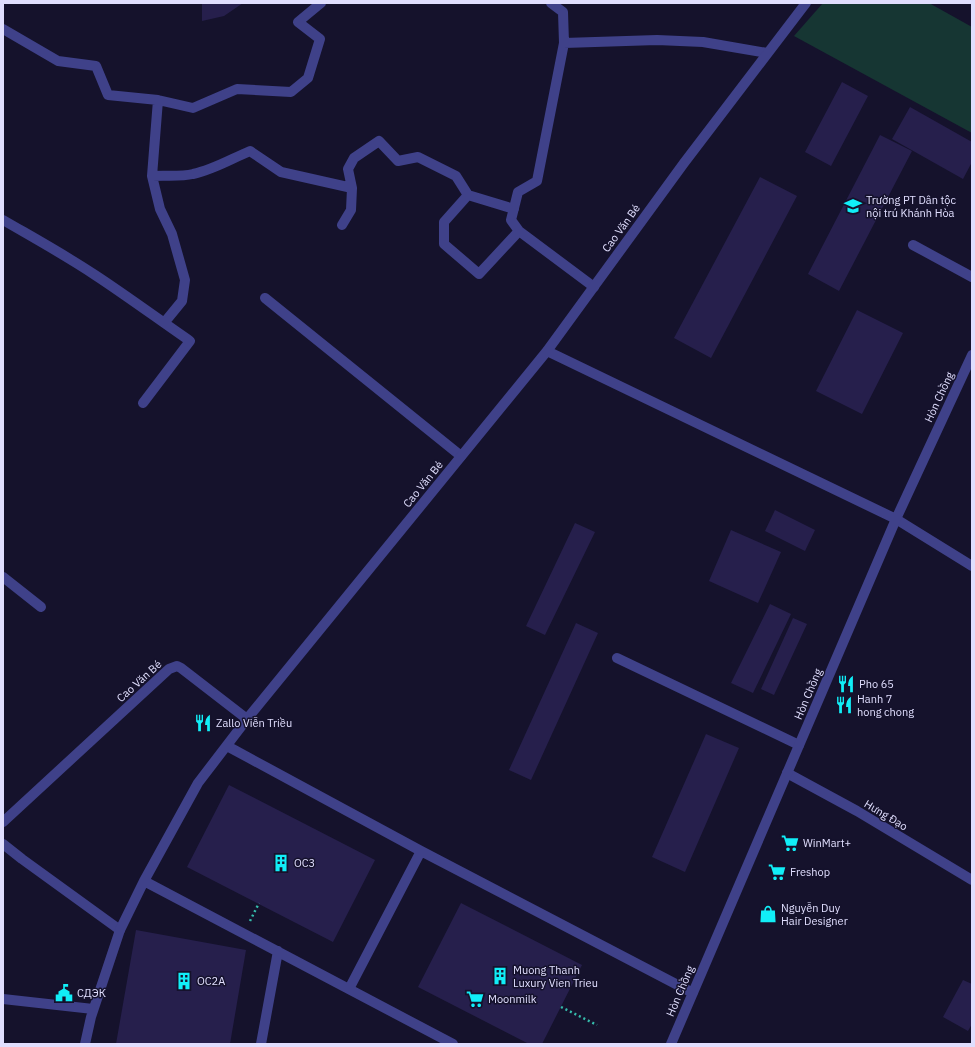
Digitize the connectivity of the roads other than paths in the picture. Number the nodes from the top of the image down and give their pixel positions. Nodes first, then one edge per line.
1 (321, 3) edge
2 (551, 3) edge
3 (806, 3) edge
4 (3, 29) edge
5 (564, 43) junction
6 (767, 53) junction
7 (158, 100) junction
8 (152, 176) junction
9 (352, 188) junction
10 (468, 195) junction
11 (514, 210) junction
12 (3, 220) edge
13 (342, 225) dead end
14 (518, 231) junction
15 (912, 245) dead end
16 (972, 277) edge
17 (594, 286) junction
18 (265, 298) dead end
19 (164, 323) junction
20 (547, 351) junction
21 (972, 355) edge
22 (143, 403) dead end
23 (461, 456) junction
24 (896, 519) junction
25 (972, 566) edge
26 (3, 577) edge
27 (41, 607) dead end
28 (617, 658) dead end
29 (247, 719) junction
30 (799, 745) junction
31 (227, 746) junction
32 (787, 773) junction
33 (3, 822) edge
34 (3, 844) edge
35 (421, 851) junction
36 (972, 880) edge
37 (144, 881) junction
38 (120, 930) junction
39 (278, 952) junction
40 (349, 989) junction
41 (693, 993) junction
42 (3, 999) edge
43 (94, 1009) junction
44 (85, 1044) edge
45 (261, 1044) edge
46 (453, 1044) edge
47 (671, 1044) edge

1 - 7 street
2 - 5 street
3 - 6 street, Cao Văn Bé
4 - 7 street
5 - 6 street
5 - 11 street
6 - 17 street, Cao Văn Bé
7 - 8 street
8 - 9 street
8 - 19 street
9 - 10 street
9 - 13 street
10 - 11 street
10 - 14 street
11 - 14 street
12 - 19 street
14 - 17 street
15 - 16 street
17 - 20 street, Cao Văn Bé
18 - 23 street
19 - 22 street
20 - 23 street, Cao Văn Bé
20 - 24 street
21 - 24 street, Hòn Chồng
23 - 29 street, Cao Văn Bé
24 - 25 street
24 - 30 street, Hòn Chồng
26 - 27 street
28 - 30 street
29 - 31 street
29 - 33 street, Cao Văn Bé
30 - 32 street, Hòn Chồng
31 - 35 street
31 - 37 street
32 - 36 street, Hưng Đạo
32 - 41 street, Hòn Chồng
34 - 38 street
35 - 40 street
35 - 41 street
37 - 38 street
37 - 39 street
38 - 43 street
39 - 40 street
39 - 45 street
40 - 46 street
41 - 47 street, Hòn Chồng
42 - 43 street
43 - 44 street

